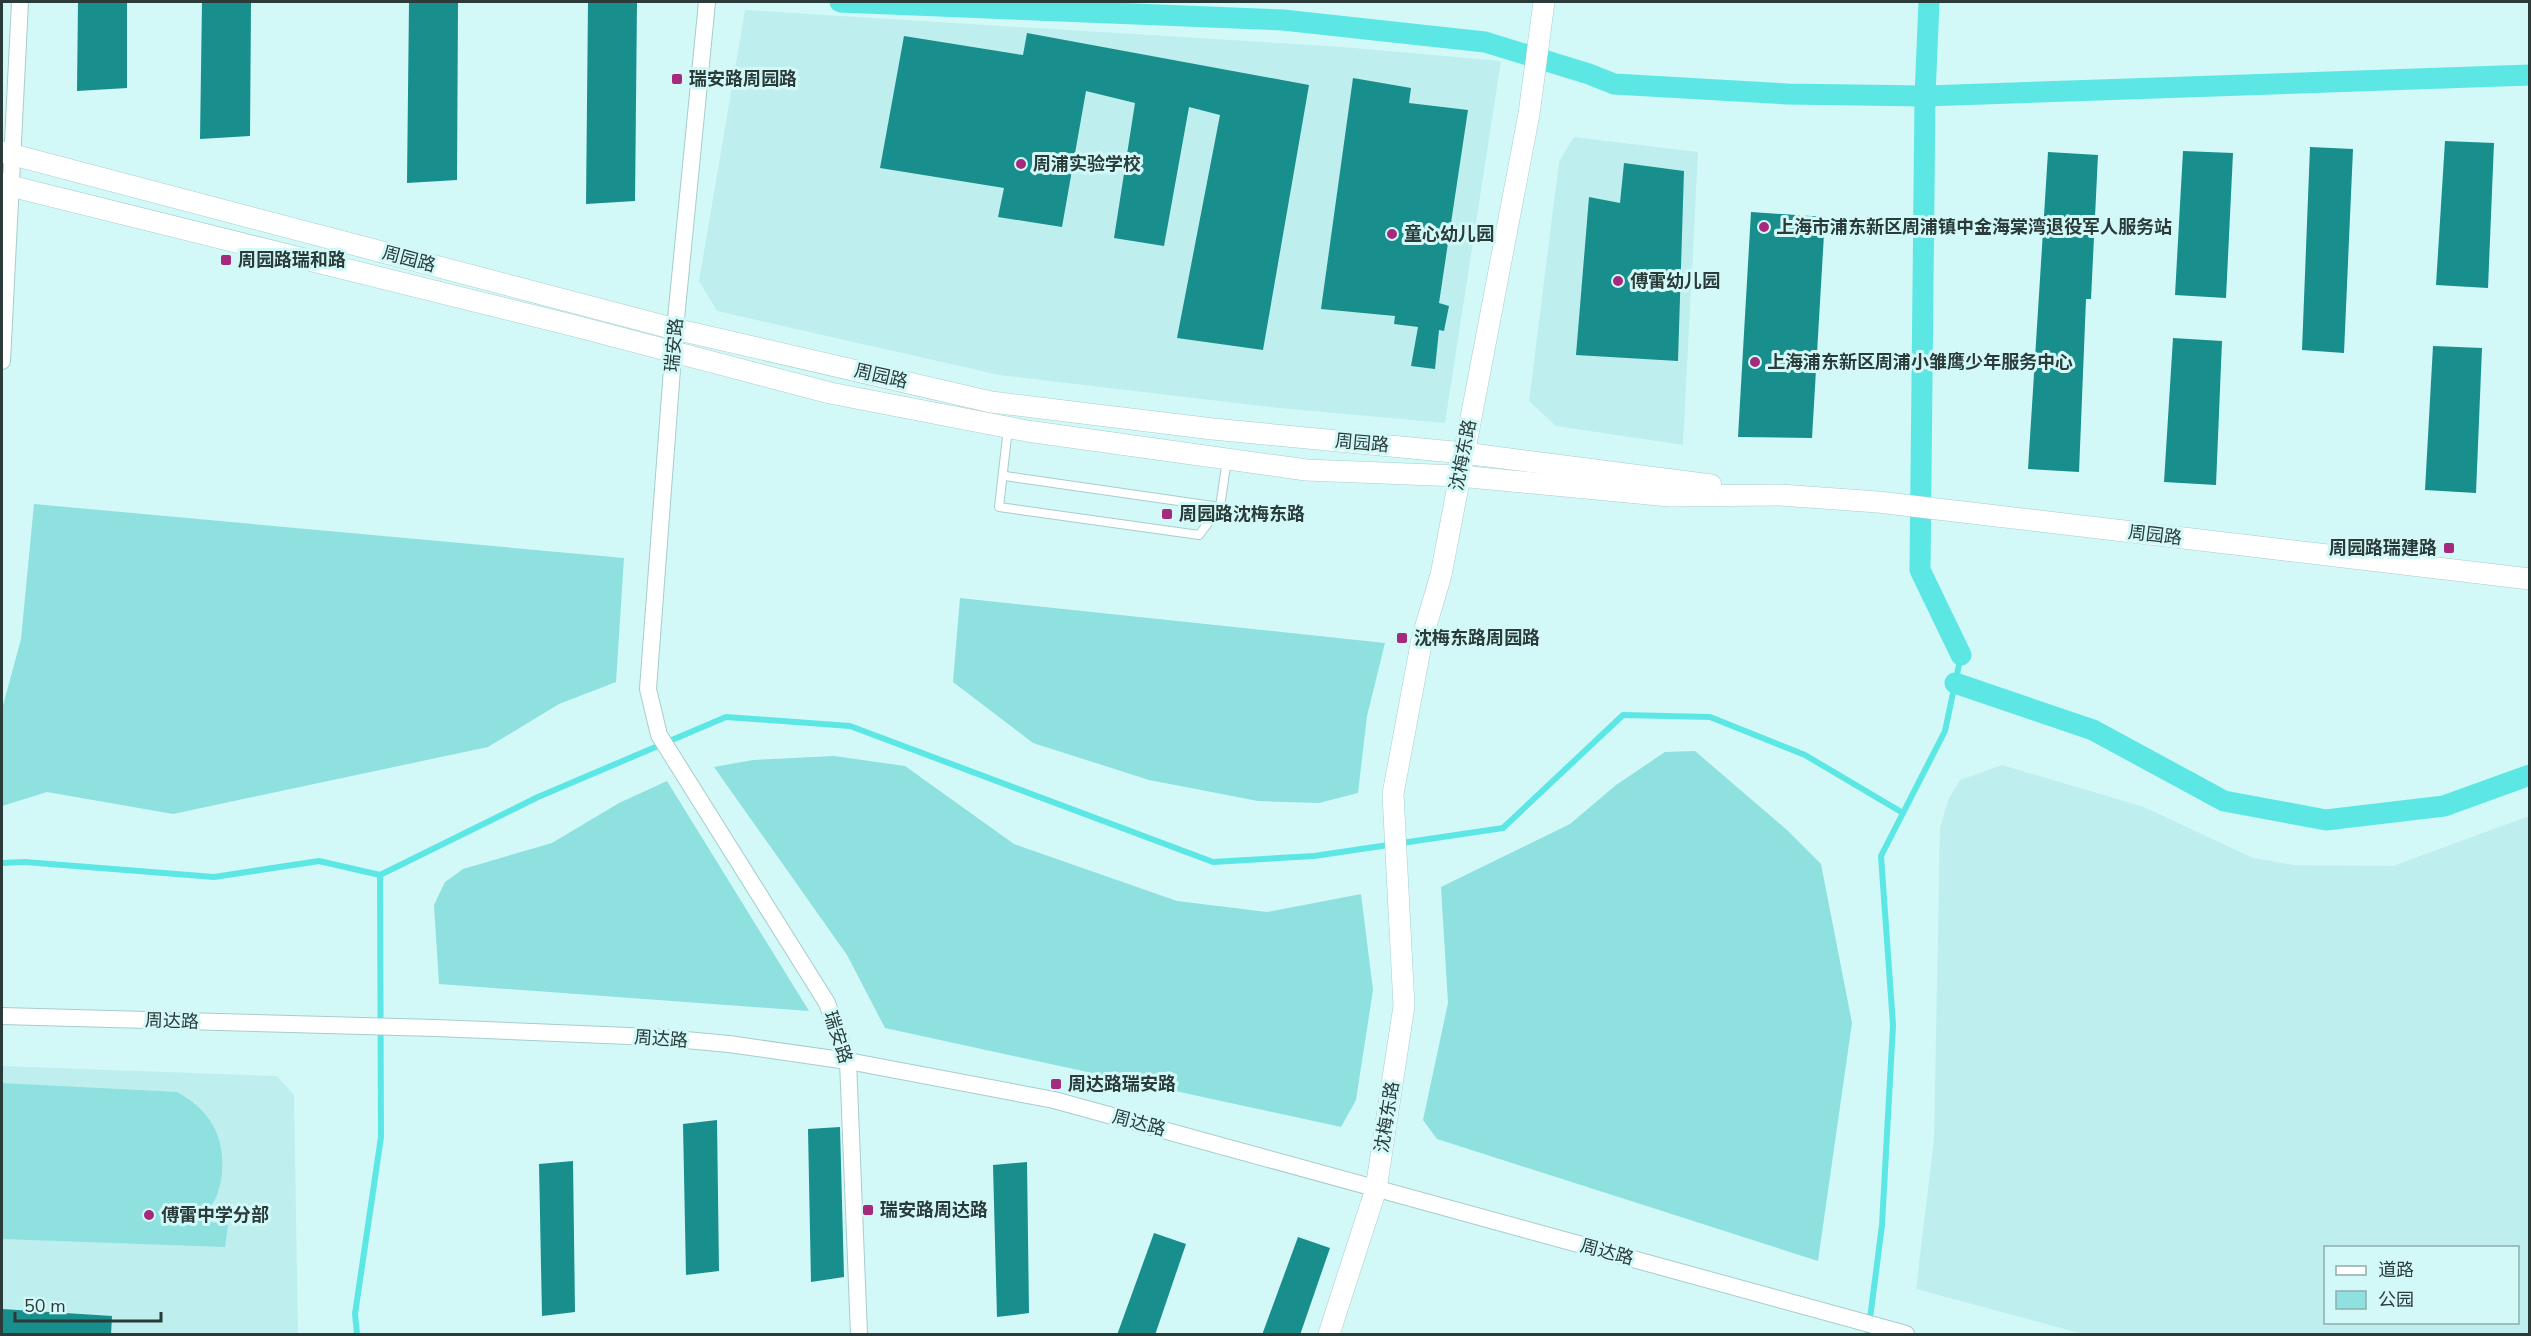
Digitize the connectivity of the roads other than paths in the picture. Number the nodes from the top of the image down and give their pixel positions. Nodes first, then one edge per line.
1 (20, 2) edge
2 (707, 2) edge
3 (1543, 10) edge
4 (7, 154) edge
5 (6, 186) edge
6 (675, 329) junction
7 (673, 353) junction
8 (2, 361) edge
9 (1008, 428) junction
10 (1464, 453) junction
11 (1227, 459) junction
12 (1005, 476) junction
13 (1459, 476) junction
14 (1780, 495) junction
15 (1220, 507) junction
16 (2529, 579) edge
17 (2, 1016) edge
18 (848, 1061) junction
19 (1376, 1189) junction
20 (860, 1335) edge
21 (1329, 1335) edge
22 (1905, 1335) edge

1 - 4 street
2 - 6 street, 瑞安路
3 - 10 street, 沈梅东路
4 - 5 street
4 - 6 street, 周园路
5 - 7 street, 周园路
5 - 8 street
6 - 7 street, 瑞安路
6 - 10 street, 周园路
7 - 9 street, 周园路
7 - 18 street, 瑞安路
9 - 11 street, 周园路
9 - 12 lane
10 - 13 street, 沈梅东路
10 - 14 street, 周园路
11 - 13 street, 周园路
11 - 15 lane
12 - 15 lane
12 - 15 lane
13 - 14 street, 周园路
13 - 19 street, 沈梅东路
14 - 16 street, 周园路
17 - 18 street, 周达路
18 - 19 street, 周达路
18 - 20 street, 瑞安路
19 - 21 street, 沈梅东路
19 - 22 street, 周达路

